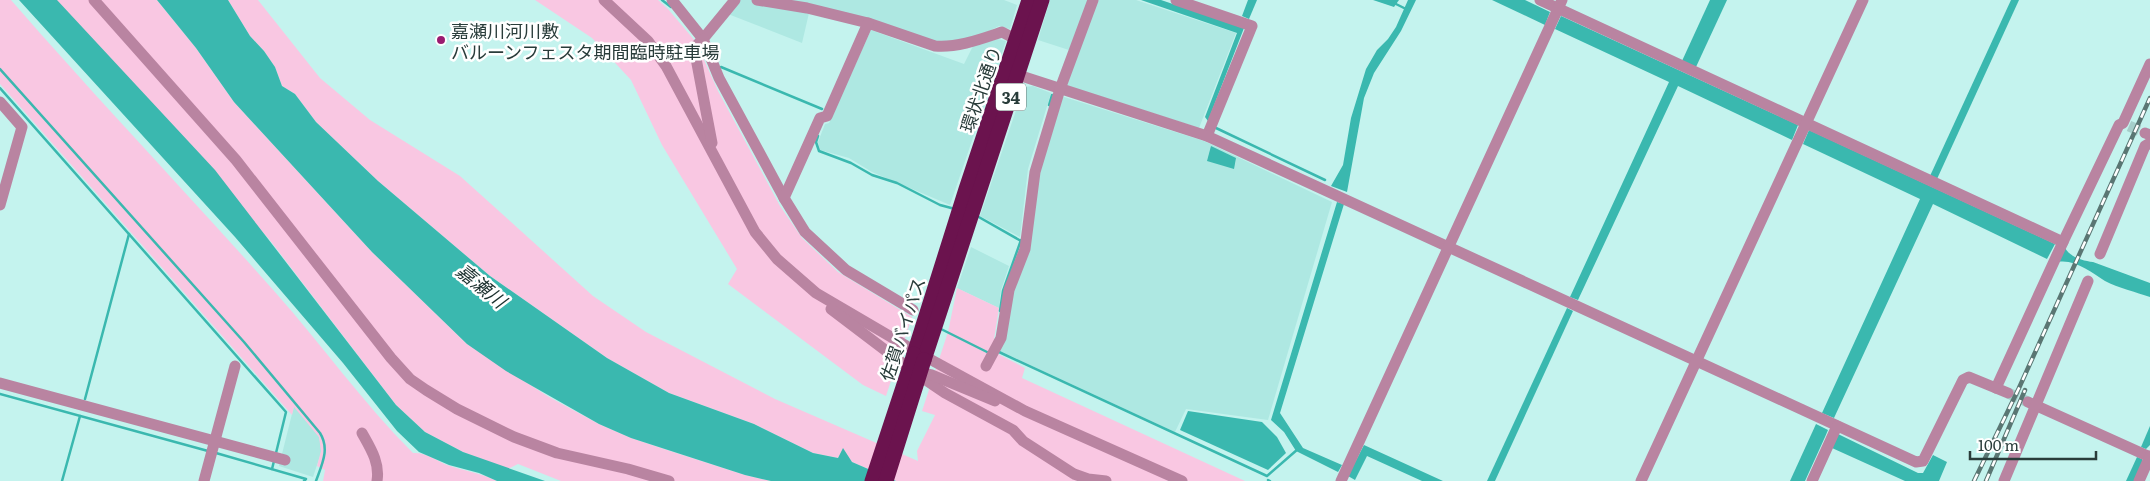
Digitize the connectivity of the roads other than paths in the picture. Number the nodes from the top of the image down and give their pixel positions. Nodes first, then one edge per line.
1 (94, 0) edge
2 (604, 0) edge
3 (671, 0) edge
4 (735, 0) edge
5 (757, 0) edge
6 (1029, 0) edge
7 (1042, 0) edge
8 (1094, 0) edge
9 (1176, 0) edge
10 (1540, 0) edge
11 (1863, 0) edge
12 (1557, 12) edge
13 (868, 23) junction
14 (1016, 40) junction
15 (700, 42) junction
16 (2150, 64) edge
17 (1012, 73) junction
18 (1060, 90) junction
19 (0, 102) edge
20 (1806, 123) junction
21 (1208, 136) junction
22 (2148, 137) edge
23 (711, 150) junction
24 (972, 191) joint
25 (784, 198) junction
26 (0, 205) edge
27 (1450, 247) junction
28 (2059, 249) junction
29 (2100, 254) dead end
30 (2088, 281) dead end
31 (816, 292) junction
32 (913, 310) dead end
33 (920, 354) junction
34 (1697, 361) junction
35 (235, 366) dead end
36 (986, 366) dead end
37 (914, 372) junction
38 (0, 384) edge
39 (1996, 388) junction
40 (2008, 393) tunnel mouth
41 (2031, 404) junction
42 (1025, 411) junction
43 (1829, 429) junction
44 (362, 434) dead end
45 (214, 442) junction
46 (2147, 455) edge
47 (285, 460) dead end
48 (1344, 474) edge
49 (204, 481) edge
50 (377, 481) edge
51 (668, 481) edge
52 (872, 481) edge
53 (886, 481) edge
54 (1106, 481) edge
55 (1182, 481) edge
56 (1641, 481) edge
57 (1812, 481) edge
58 (2004, 481) edge
59 (2139, 481) edge

1 - 51 street
2 - 23 street
3 - 15 street
4 - 15 street
5 - 13 street
6 - 14 highway, 環状北通り / 34
7 - 17 highway, 環状北通り / 34
8 - 18 street
9 - 21 street
10 - 12 street
11 - 20 street
12 - 20 street
12 - 27 street
13 - 14 street
13 - 25 street
14 - 17 highway, 環状北通り / 34
15 - 23 street
15 - 25 street
16 - 28 street
17 - 18 street
17 - 24 highway, 環状北通り / 34
18 - 21 street
18 - 36 street
19 - 26 street
20 - 28 street
20 - 34 street
21 - 27 street
22 - 29 street
23 - 31 street
24 - 33 highway, 佐賀バイパス / 34
25 - 32 street
27 - 34 street
27 - 48 street
28 - 39 street
30 - 41 street
31 - 33 street
31 - 37 street
33 - 42 street
33 - 52 highway, 佐賀バイパス / 34, bridge
33 - 53 highway, 佐賀バイパス / 34, bridge
34 - 43 street
34 - 56 street
35 - 45 street
37 - 42 street
37 - 54 street
38 - 45 street
39 - 40 street
39 - 43 street
41 - 46 street
41 - 58 street
42 - 55 street
43 - 57 street
44 - 50 street
45 - 47 street
45 - 49 street
46 - 59 street

